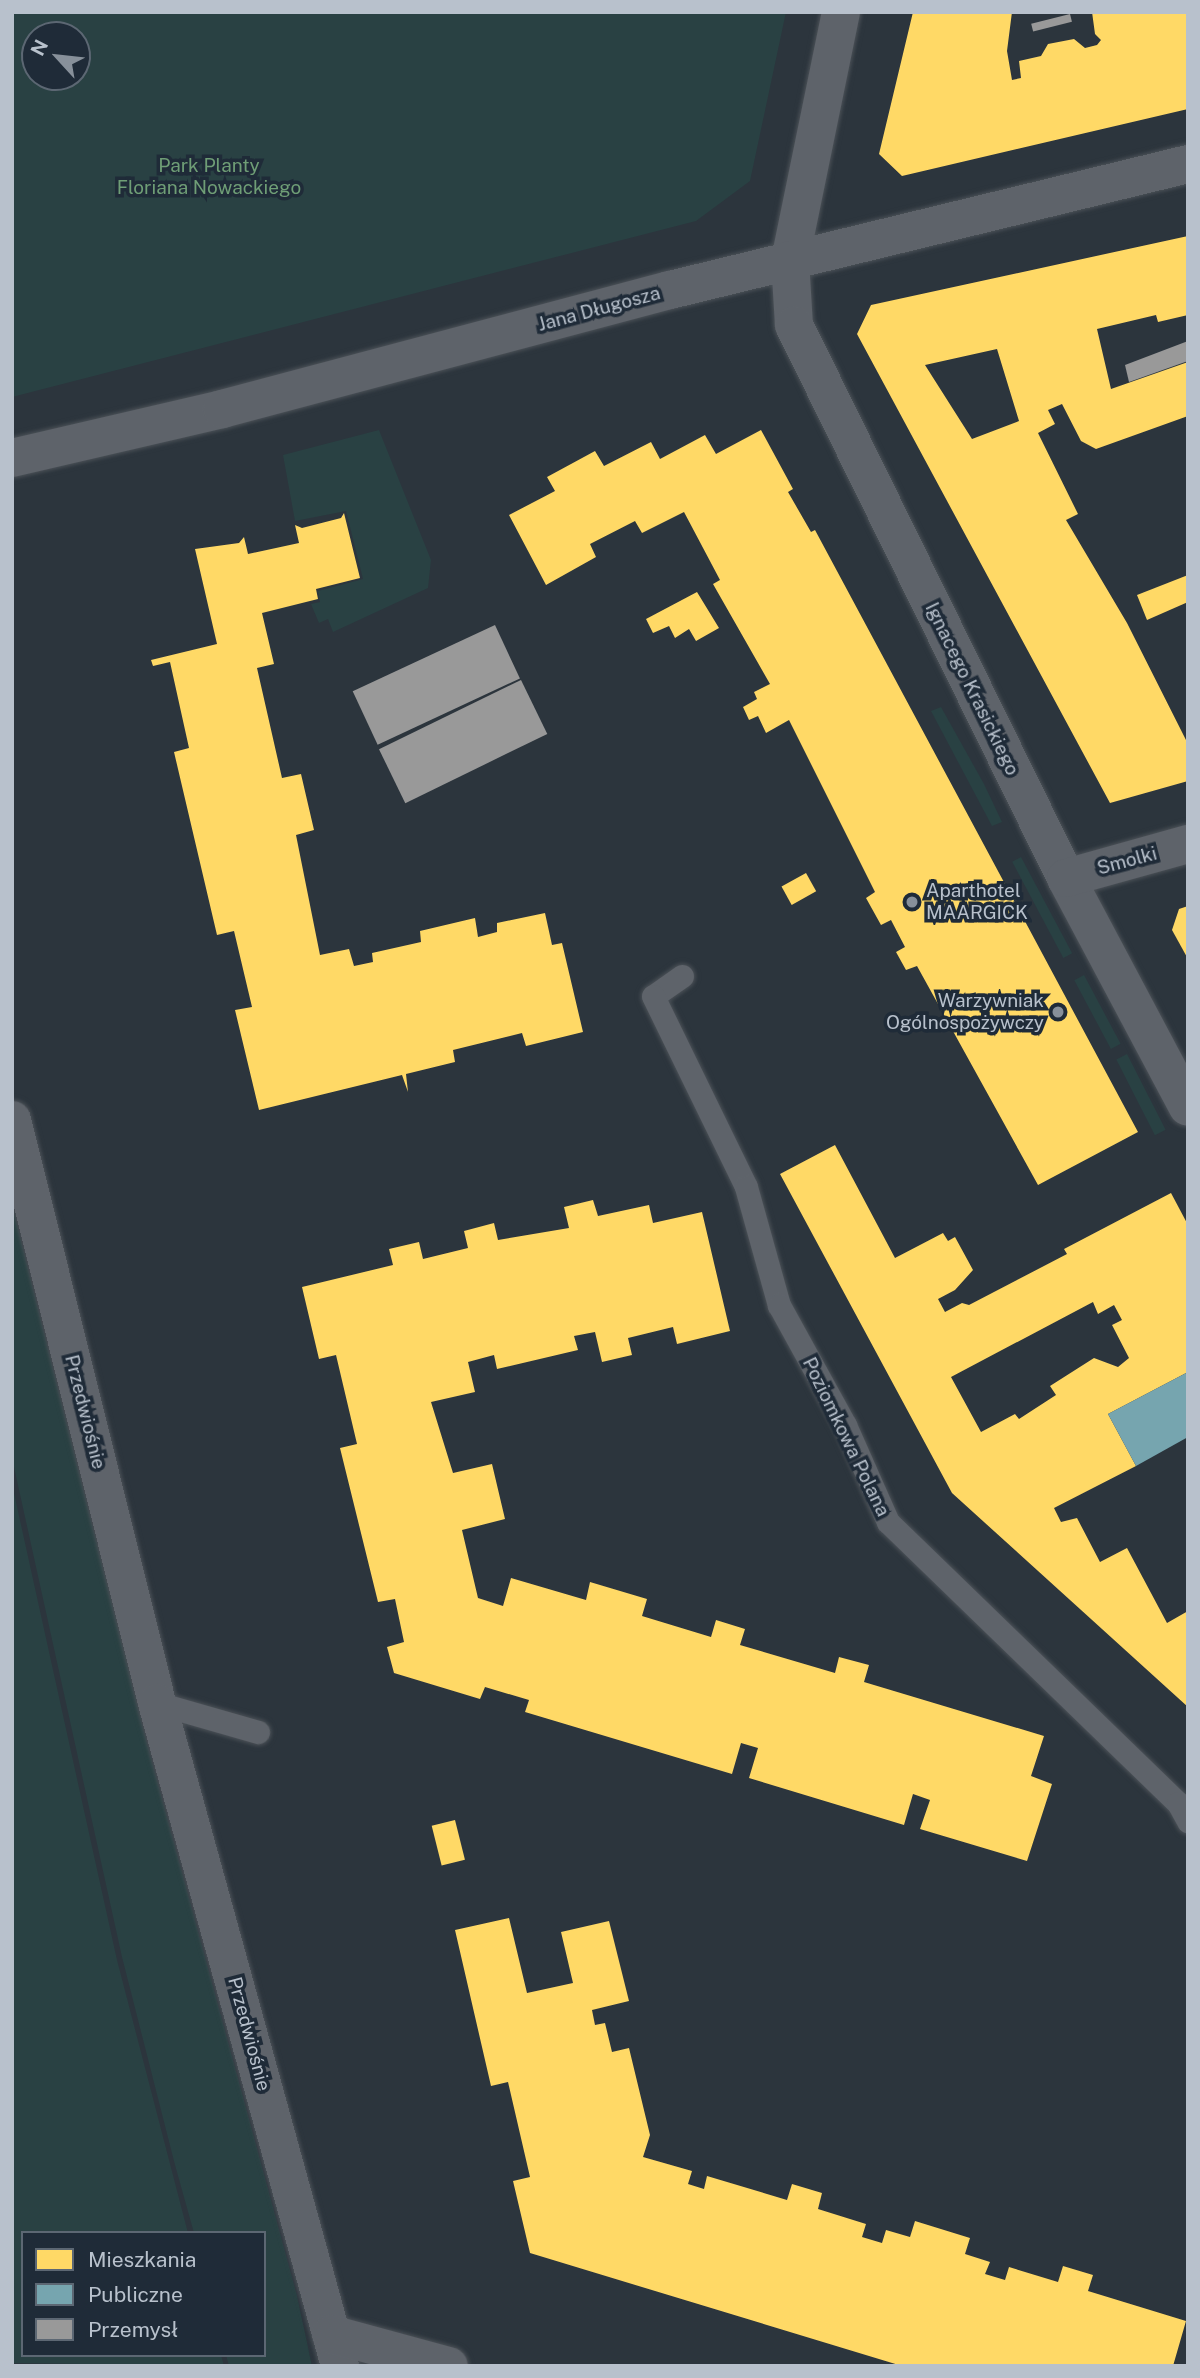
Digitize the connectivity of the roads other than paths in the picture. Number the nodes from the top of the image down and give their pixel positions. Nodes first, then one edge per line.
1 (841, 12) edge
2 (1188, 164) edge
3 (790, 260) junction
4 (12, 458) edge
5 (1188, 844) edge
6 (1066, 878) junction
7 (682, 976) dead end
8 (1188, 1107) edge
9 (12, 1120) edge
10 (157, 1703) junction
11 (258, 1732) dead end
12 (1188, 1821) edge
13 (335, 2350) edge
14 (449, 2366) edge

1 - 3 street, Ignacego Krasickiego
2 - 3 street, Jana Długosza
3 - 4 street, Jana Długosza
3 - 6 street, Ignacego Krasickiego
5 - 6 street, Smolki
6 - 8 street, Ignacego Krasickiego
7 - 12 lane, Poziomkowa Polana
9 - 10 street, Przedwiośnie
10 - 11 lane
10 - 13 street, Przedwiośnie
13 - 14 street

